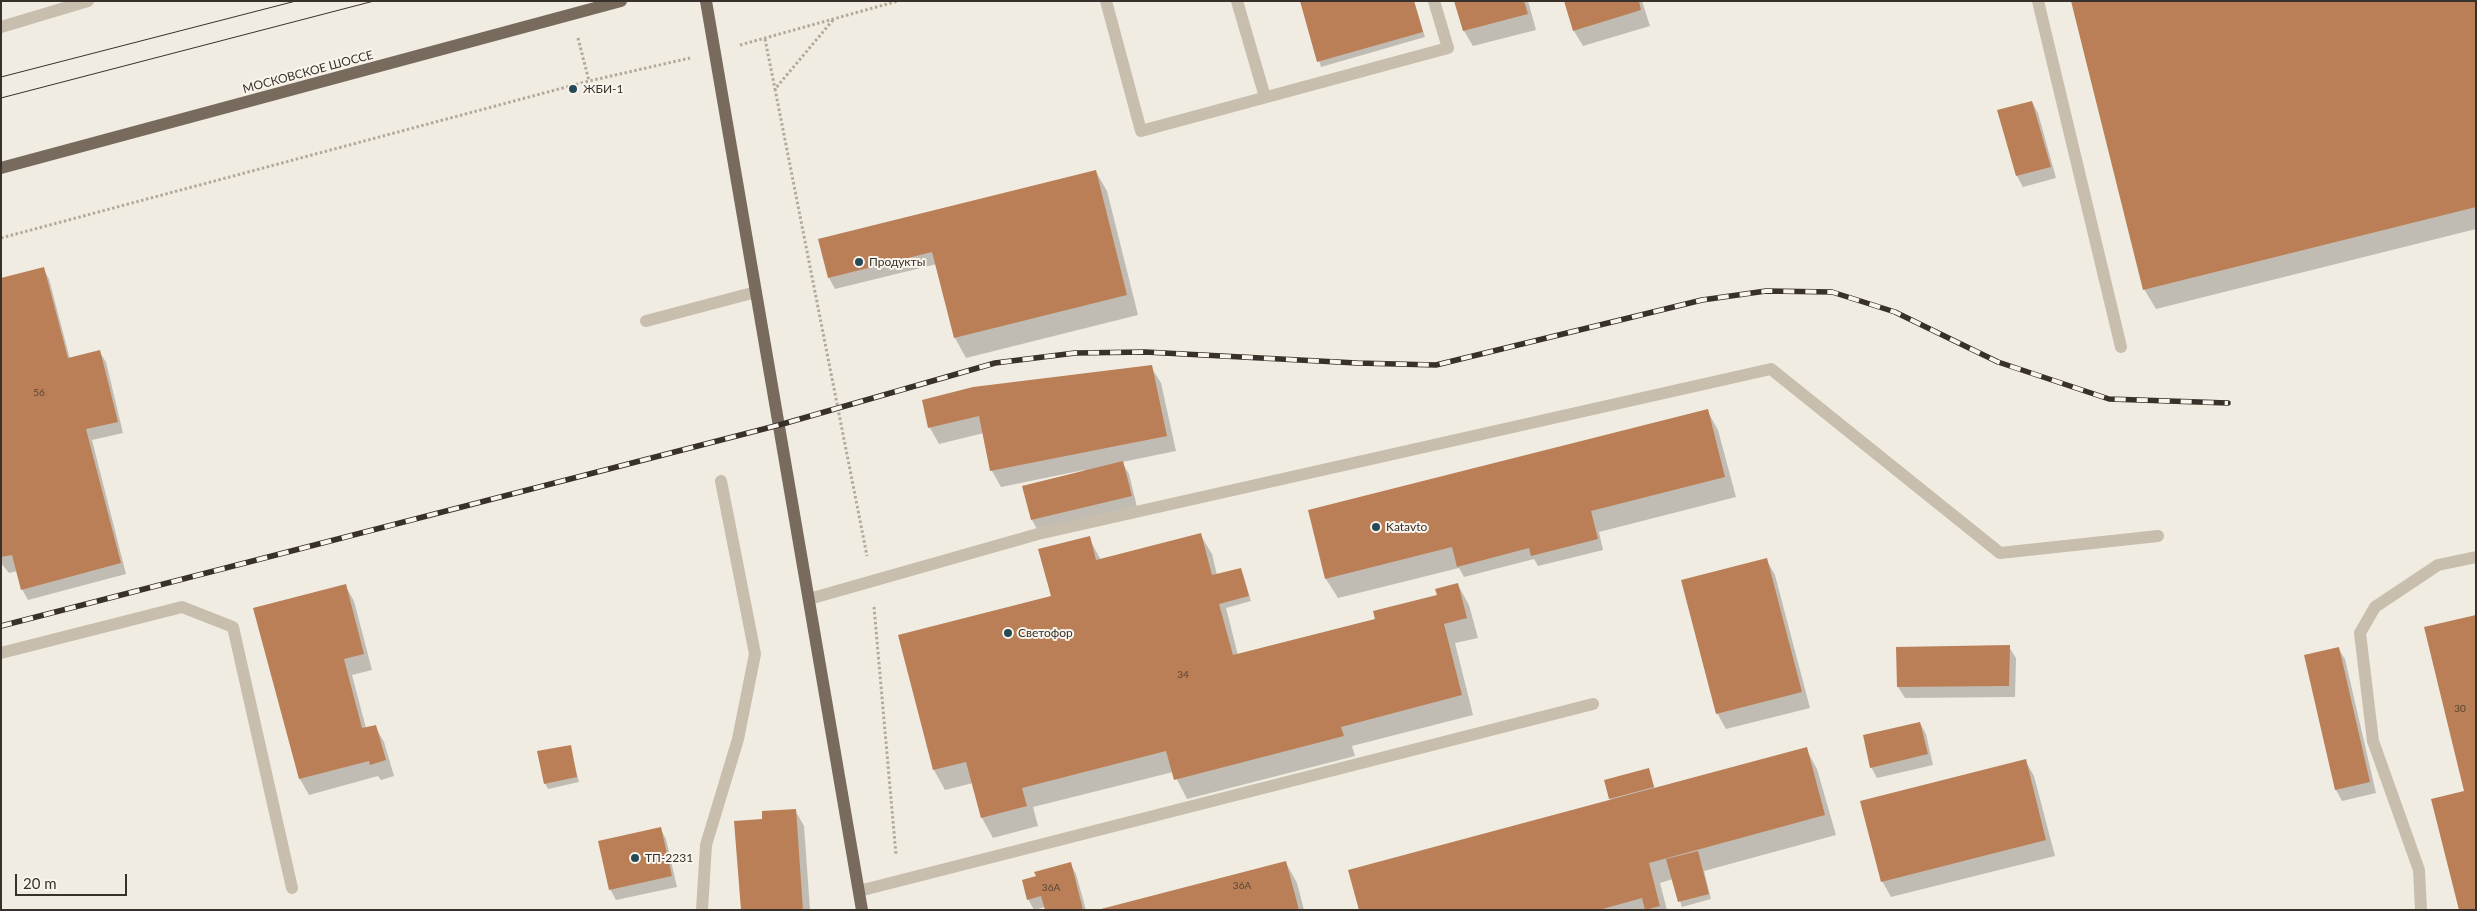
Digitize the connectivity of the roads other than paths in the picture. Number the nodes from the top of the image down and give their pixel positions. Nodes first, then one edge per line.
1 (88, 1) edge
2 (621, 1) edge
3 (706, 1) edge
4 (1106, 1) edge
5 (1237, 1) edge
6 (1434, 1) edge
7 (2038, 1) edge
8 (1, 27) edge
9 (1265, 97) junction
10 (1, 168) edge
11 (756, 292) junction
12 (646, 321) dead end
13 (2122, 347) dead end
14 (721, 481) dead end
15 (2158, 536) dead end
16 (2476, 557) edge
17 (809, 599) junction
18 (1, 653) edge
19 (1593, 704) dead end
20 (292, 888) dead end
21 (859, 891) junction
22 (702, 910) edge
23 (862, 910) edge
24 (2421, 910) edge

1 - 8 lane
2 - 10 main road, МОСКОВСКОЕ ШОССЕ
3 - 11 main road
4 - 9 lane
5 - 9 lane
6 - 9 lane
7 - 13 lane
11 - 12 lane
11 - 17 main road
14 - 22 lane
15 - 17 lane
16 - 24 lane
17 - 21 main road
18 - 20 lane
19 - 21 lane
21 - 23 main road

